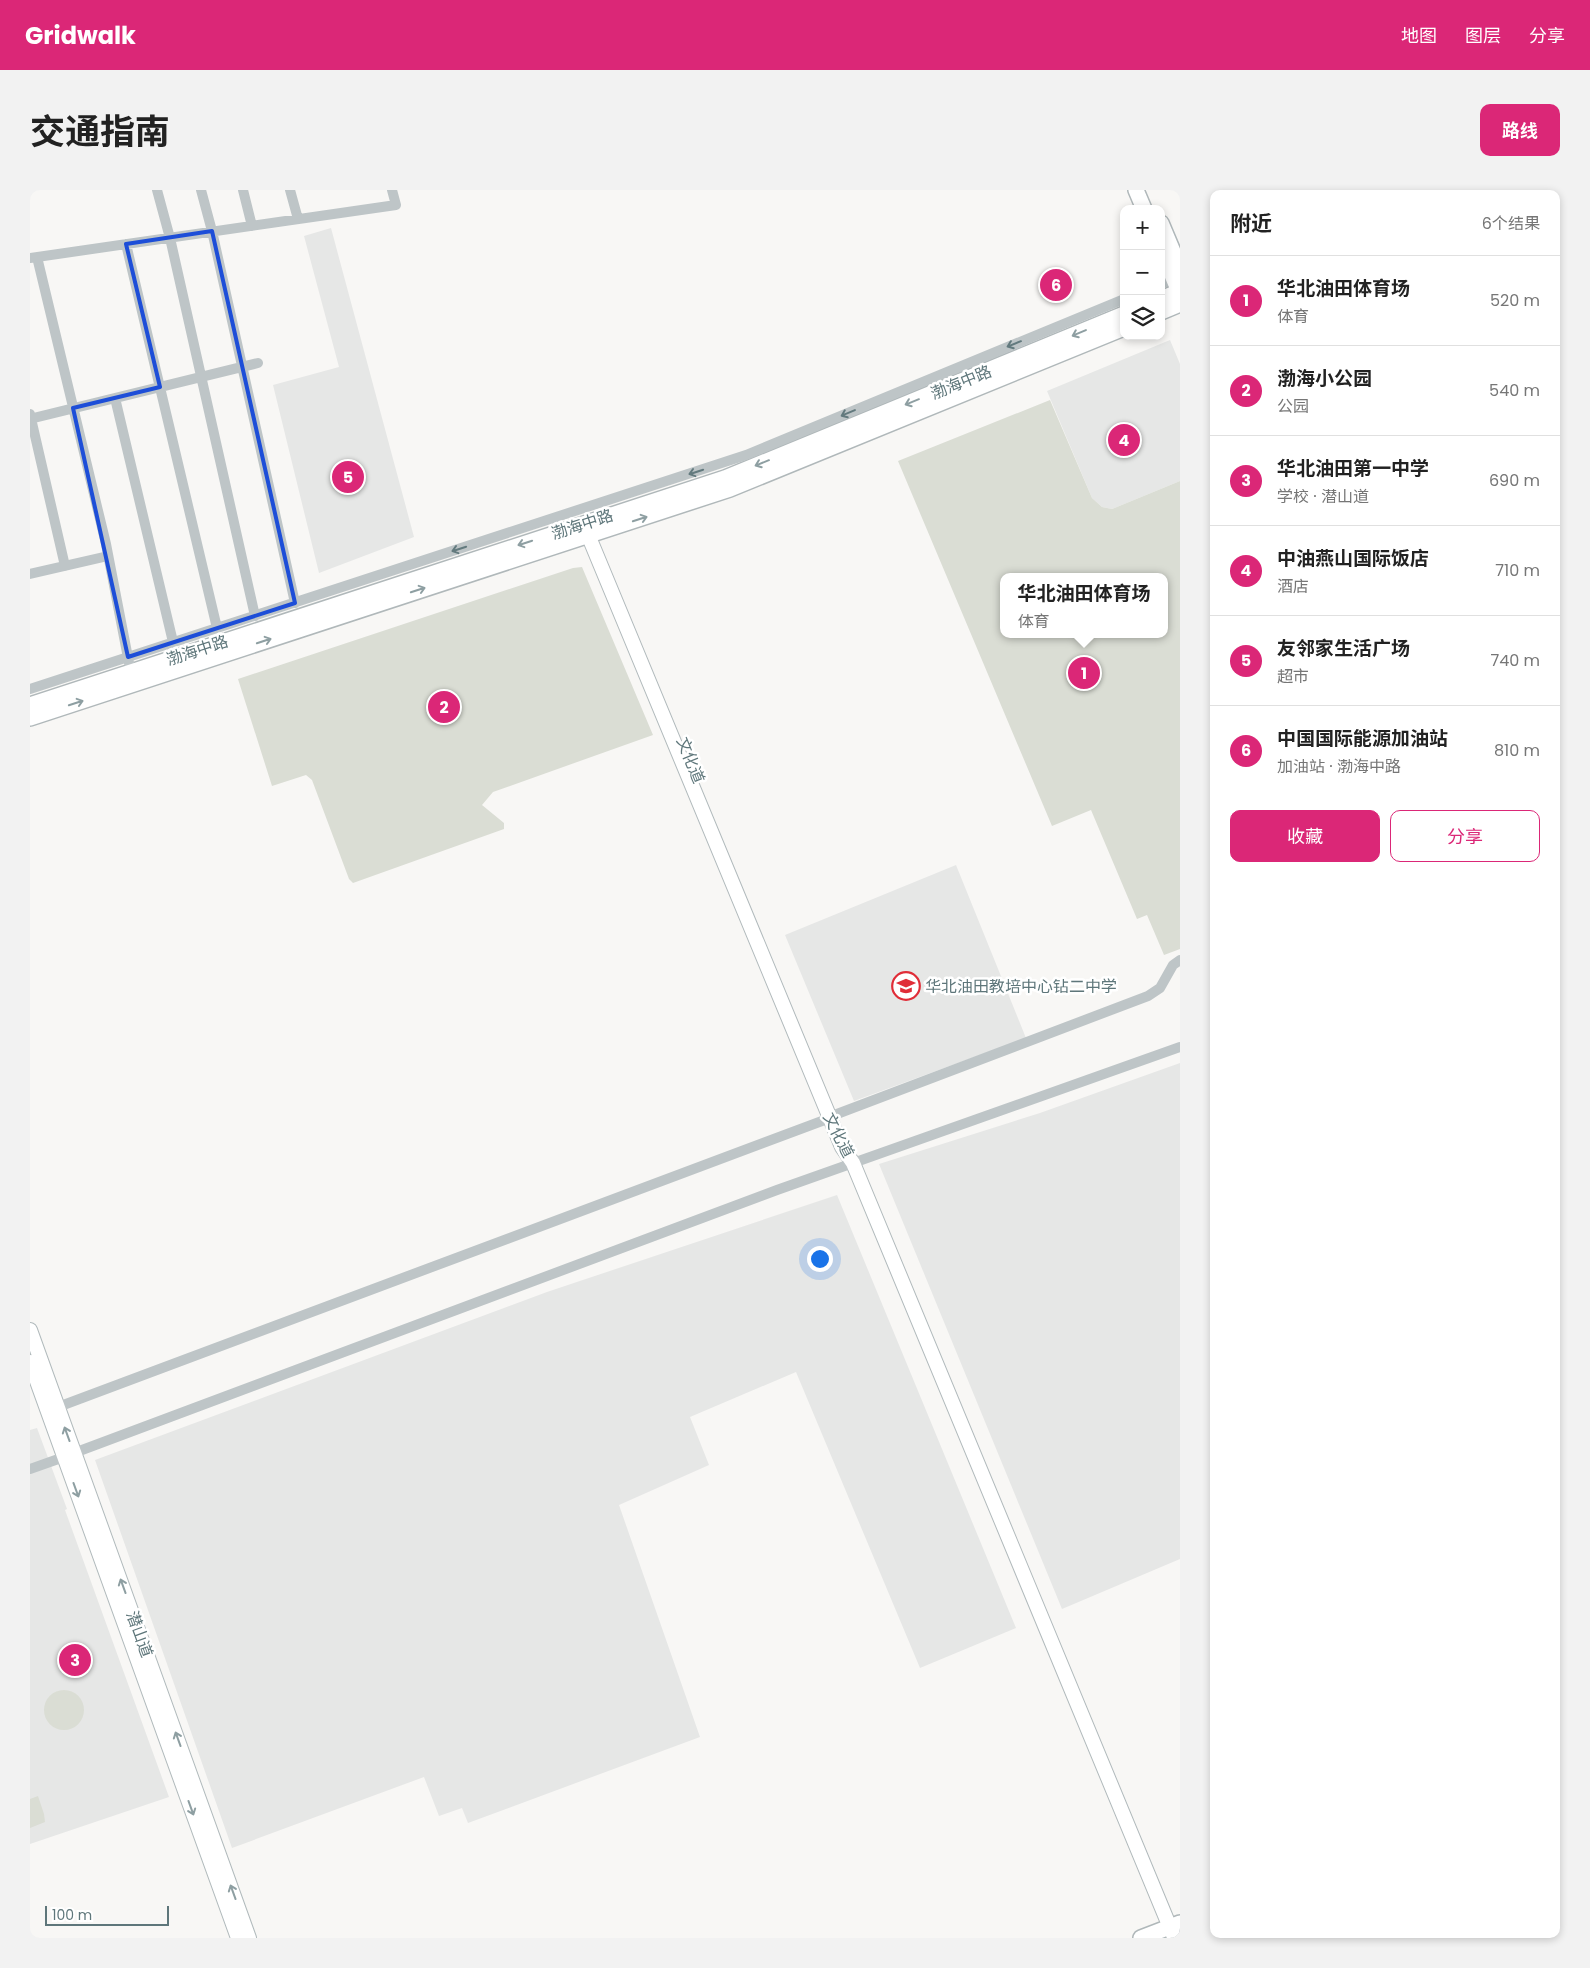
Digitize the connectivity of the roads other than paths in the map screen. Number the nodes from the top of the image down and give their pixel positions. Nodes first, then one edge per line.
1 (157, 190) edge
2 (201, 190) edge
3 (243, 190) edge
4 (290, 190) edge
5 (392, 190) edge
6 (1136, 190) edge
7 (1148, 190) edge
8 (1142, 205) edge
9 (1154, 205) edge
10 (298, 219) junction
11 (252, 226) junction
12 (212, 231) junction
13 (170, 238) junction
14 (1165, 240) edge
15 (126, 244) junction
16 (34, 257) edge
17 (1165, 260) edge
18 (1176, 287) edge
19 (1165, 296) edge
20 (1120, 301) edge
21 (1165, 305) edge
22 (1120, 316) edge
23 (1120, 330) edge
24 (258, 363) dead end
25 (241, 367) junction
26 (201, 377) junction
27 (160, 387) junction
28 (115, 398) junction
29 (73, 408) junction
30 (30, 417) edge
31 (590, 528) junction
32 (108, 556) junction
33 (65, 566) junction
34 (30, 574) edge
35 (295, 603) junction
36 (254, 616) junction
37 (217, 628) junction
38 (173, 642) junction
39 (130, 664) junction
40 (30, 689) edge
41 (30, 705) edge
42 (30, 718) edge
43 (1180, 960) edge
44 (1180, 1047) edge
45 (834, 1116) junction
46 (853, 1163) junction
47 (30, 1330) edge
48 (30, 1362) edge
49 (58, 1408) junction
50 (69, 1455) junction
51 (30, 1469) edge
52 (1176, 1933) edge
53 (238, 1938) edge
54 (249, 1938) edge
55 (1141, 1938) edge

1 - 13 street
2 - 12 street
3 - 11 street
4 - 10 street
5 - 10 street
6 - 8 main road
7 - 9 main road
10 - 11 street
11 - 12 street
12 - 13 street
12 - 25 street
13 - 15 street
13 - 26 street
14 - 18 main road
15 - 16 street
15 - 27 street
16 - 29 street
17 - 18 main road
18 - 19 main road
18 - 21 main road
20 -> 35 street
22 -> 31 main road, 渤海中路
31 -> 23 main road, 渤海中路
24 - 25 street
25 - 26 street
25 - 35 street
26 - 27 street
26 - 36 street
27 - 28 street
27 - 37 street
28 - 29 street
28 - 38 street
29 - 30 street
29 - 32 street
30 - 33 street
31 -> 39 main road, 渤海中路
42 -> 31 main road, 渤海中路
31 - 45 main road, 文化道
32 - 33 street
32 - 39 street
33 - 34 street
35 - 36 street
36 - 37 street
37 - 38 street
38 - 39 street
39 - 40 street
39 - 41 main road, 渤海中路
43 - 45 street
44 - 46 street
45 - 46 main road, 文化道
45 - 49 street
46 - 50 street
46 - 52 main road, 文化道
47 - 49 main road, 潜山道
48 - 50 main road, 潜山道
50 -> 49 main road, 潜山道
50 - 51 street
50 -> 53 main road, 潜山道
54 -> 50 main road, 潜山道
52 - 55 main road

